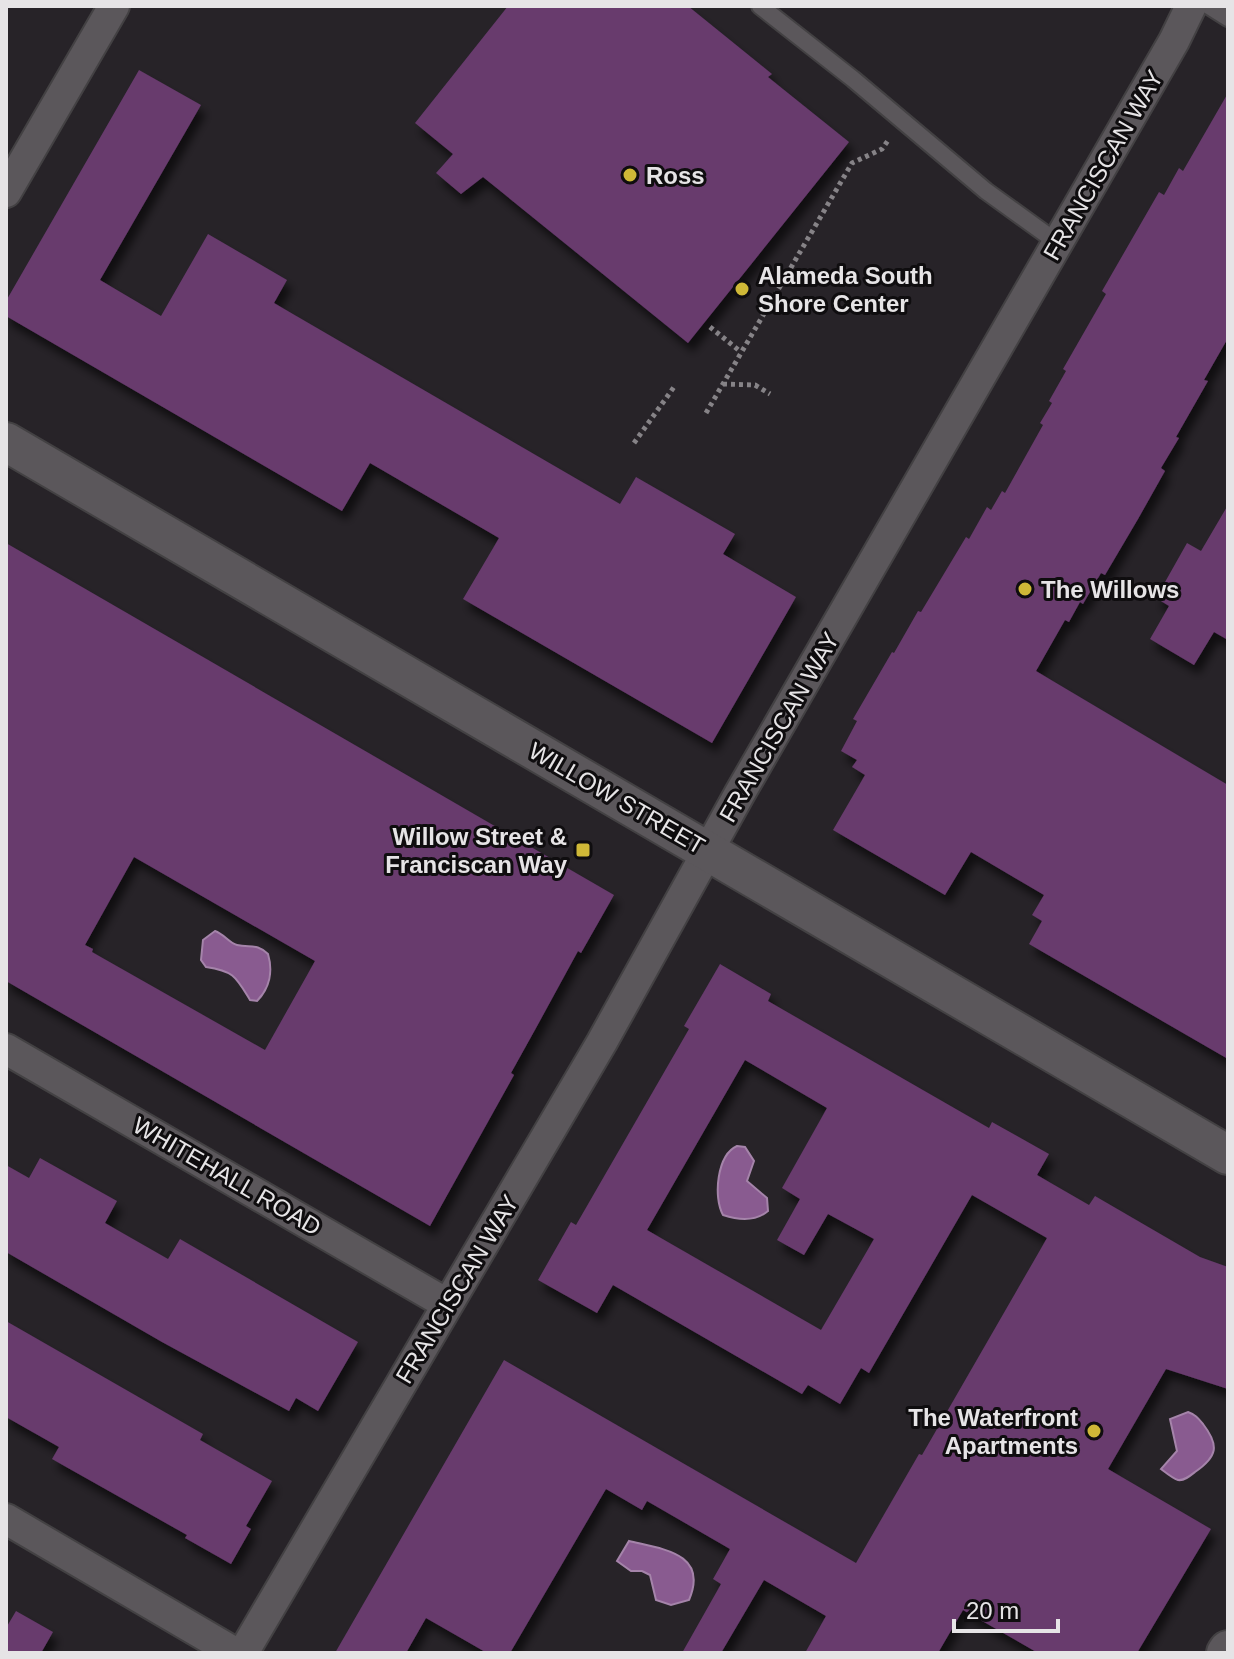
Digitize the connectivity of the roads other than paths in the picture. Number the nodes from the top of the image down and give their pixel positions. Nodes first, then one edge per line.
1 (114, 6) edge
2 (760, 6) edge
3 (1191, 6) edge
4 (1209, 6) edge
5 (1228, 18) edge
6 (6, 192) edge
7 (1058, 243) junction
8 (6, 442) edge
9 (708, 851) junction
10 (6, 1049) edge
11 (1228, 1155) edge
12 (447, 1304) junction
13 (6, 1519) edge
14 (235, 1653) edge
15 (243, 1653) edge

1 - 6 street
2 - 7 lane
3 - 7 street, FRANCISCAN WAY
4 - 5 lane
7 - 9 street, FRANCISCAN WAY
8 - 9 street, WILLOW STREET
9 - 11 street, WILLOW STREET
9 - 12 street, FRANCISCAN WAY
10 - 12 street, WHITEHALL ROAD
12 - 15 street, FRANCISCAN WAY
13 - 14 street

